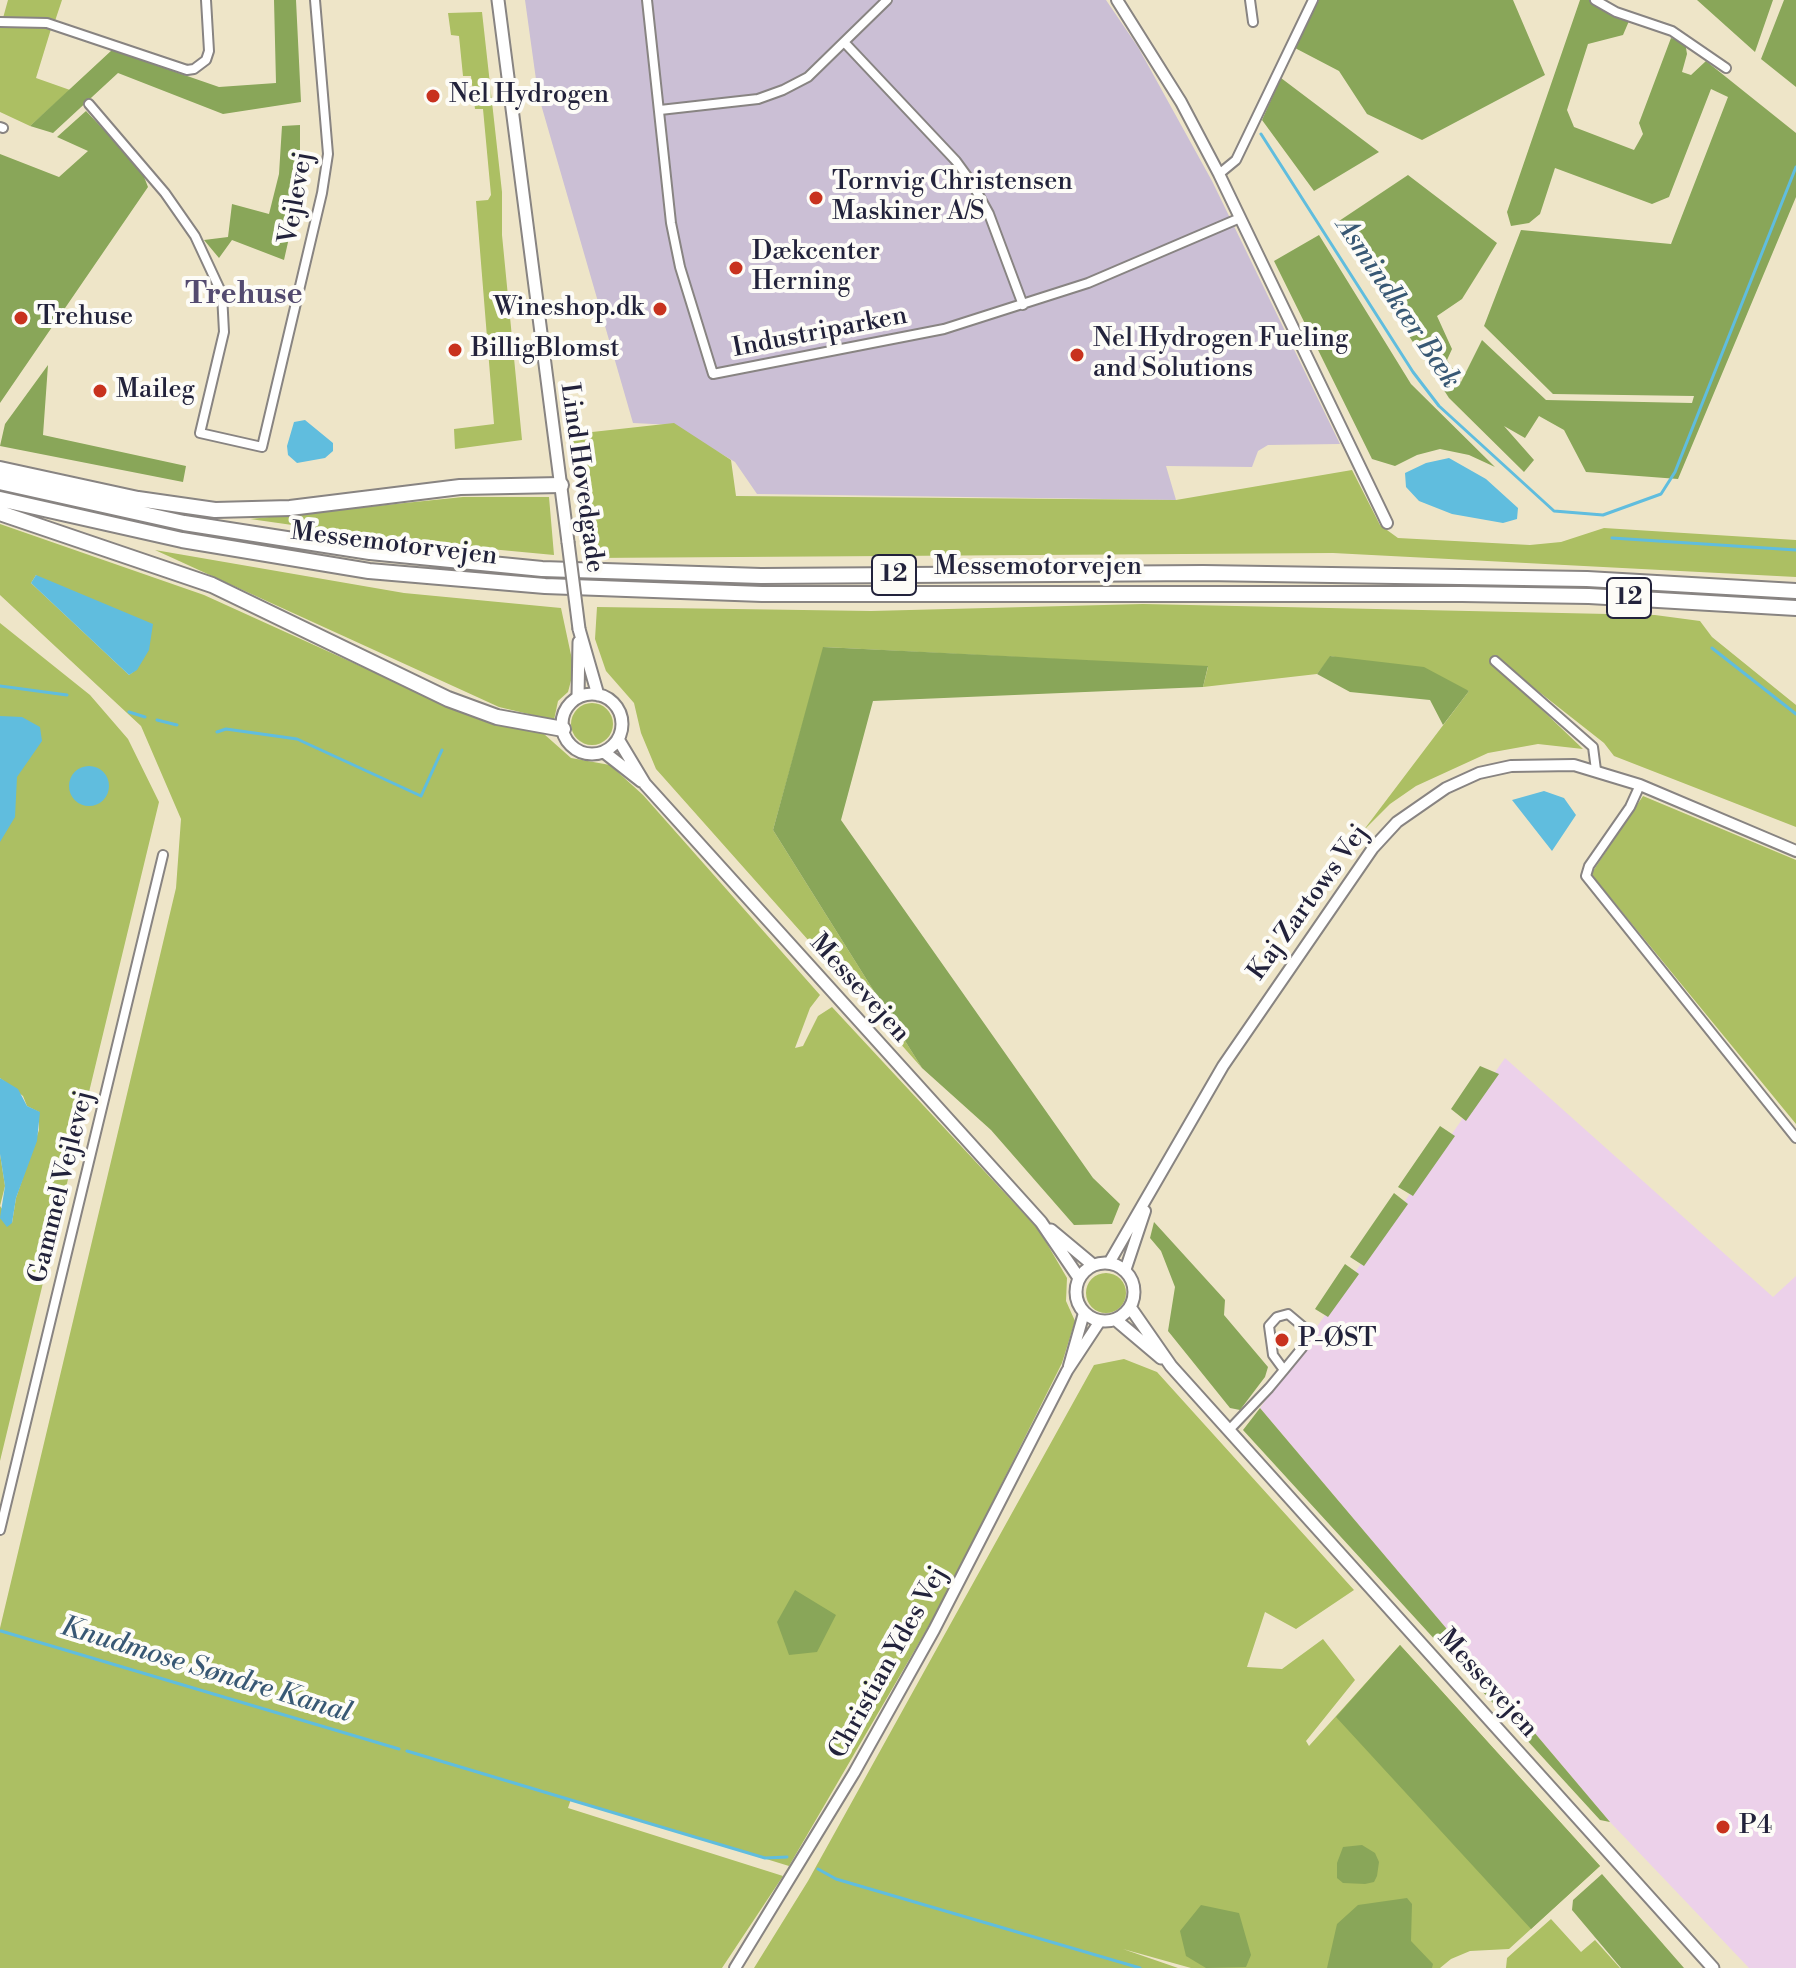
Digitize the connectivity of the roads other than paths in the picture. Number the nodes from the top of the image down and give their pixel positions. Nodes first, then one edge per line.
1 (206, 0) edge
2 (315, 0) edge
3 (498, 0) edge
4 (647, 0) edge
5 (887, 0) edge
6 (1117, 0) edge
7 (1250, 0) edge
8 (1313, 0) edge
9 (1595, 0) edge
10 (0, 22) edge
11 (1253, 22) dead end
12 (844, 42) junction
13 (1726, 68) dead end
14 (89, 104) dead end
15 (660, 110) junction
16 (1219, 174) junction
17 (1240, 218) junction
18 (1023, 305) junction
19 (0, 469) edge
20 (0, 482) edge
21 (561, 485) junction
22 (0, 499) edge
23 (0, 513) edge
24 (1387, 523) dead end
25 (1796, 591) edge
26 (1796, 608) edge
27 (579, 629) junction
28 (1495, 661) dead end
29 (598, 695) junction
30 (578, 697) junction
31 (563, 729) junction
32 (618, 739) junction
33 (604, 752) junction
34 (1596, 770) junction
35 (645, 784) junction
36 (1640, 785) junction
37 (1796, 851) edge
38 (163, 855) dead end
39 (1318, 926) junction
40 (1329, 933) dead end
41 (1796, 1138) edge
42 (1151, 1194) junction
43 (1041, 1222) junction
44 (1109, 1263) junction
45 (1093, 1265) junction
46 (1125, 1271) junction
47 (1079, 1278) junction
48 (1130, 1307) junction
49 (1084, 1313) junction
50 (1116, 1320) junction
51 (1100, 1321) junction
52 (1171, 1366) junction
53 (1284, 1370) junction
54 (1067, 1371) junction
55 (1229, 1430) junction
56 (0, 1530) edge
57 (735, 1968) edge
58 (1713, 1968) edge

1 - 10 street
2 - 14 street, Vejlevej
3 - 21 main road, Lind Hovedgade
4 - 15 street, Industriparken
5 - 12 street
6 - 16 street
7 - 11 street
8 - 16 street
9 - 13 street
12 - 15 street
12 - 18 street
15 - 18 street, Industriparken
16 - 17 street
17 - 18 street, Industriparken
17 - 24 street
19 - 21 highway
20 - 25 highway, Messemotorvejen / 12
21 - 27 main road, Lind Hovedgade, bridge
22 - 26 highway, Messemotorvejen / 12
23 - 31 highway
27 - 29 main road, Lind Hovedgade
27 - 30 main road, Lind Hovedgade
28 - 34 street
29 - 30 main road
29 - 32 main road
30 - 31 main road
31 - 33 main road
32 - 33 main road
32 - 35 main road, Messevejen
33 - 35 main road, Messevejen
34 - 36 street, Kaj Zartows Vej
34 - 39 street, Kaj Zartows Vej
35 - 43 main road, Messevejen
36 - 37 street, Kaj Zartows Vej
36 - 41 street
38 - 56 street, Gammel Vejlevej
39 - 40 street
39 - 42 street, Kaj Zartows Vej
42 - 44 street, Kaj Zartows Vej
42 - 46 street, Kaj Zartows Vej
43 - 45 main road, Messevejen
43 - 47 main road, Messevejen
44 - 45 main road
44 - 46 main road
45 - 47 main road
46 - 48 main road
47 - 49 main road
48 - 50 main road
48 - 52 main road, Messevejen
49 - 51 main road
49 - 54 street, Christian Ydes Vej
50 - 51 main road
50 - 52 main road, Messevejen
51 - 54 street, Christian Ydes Vej
52 - 55 main road, Messevejen
53 - 53 street
53 - 55 street
54 - 57 street, Christian Ydes Vej
55 - 58 main road, Messevejen

